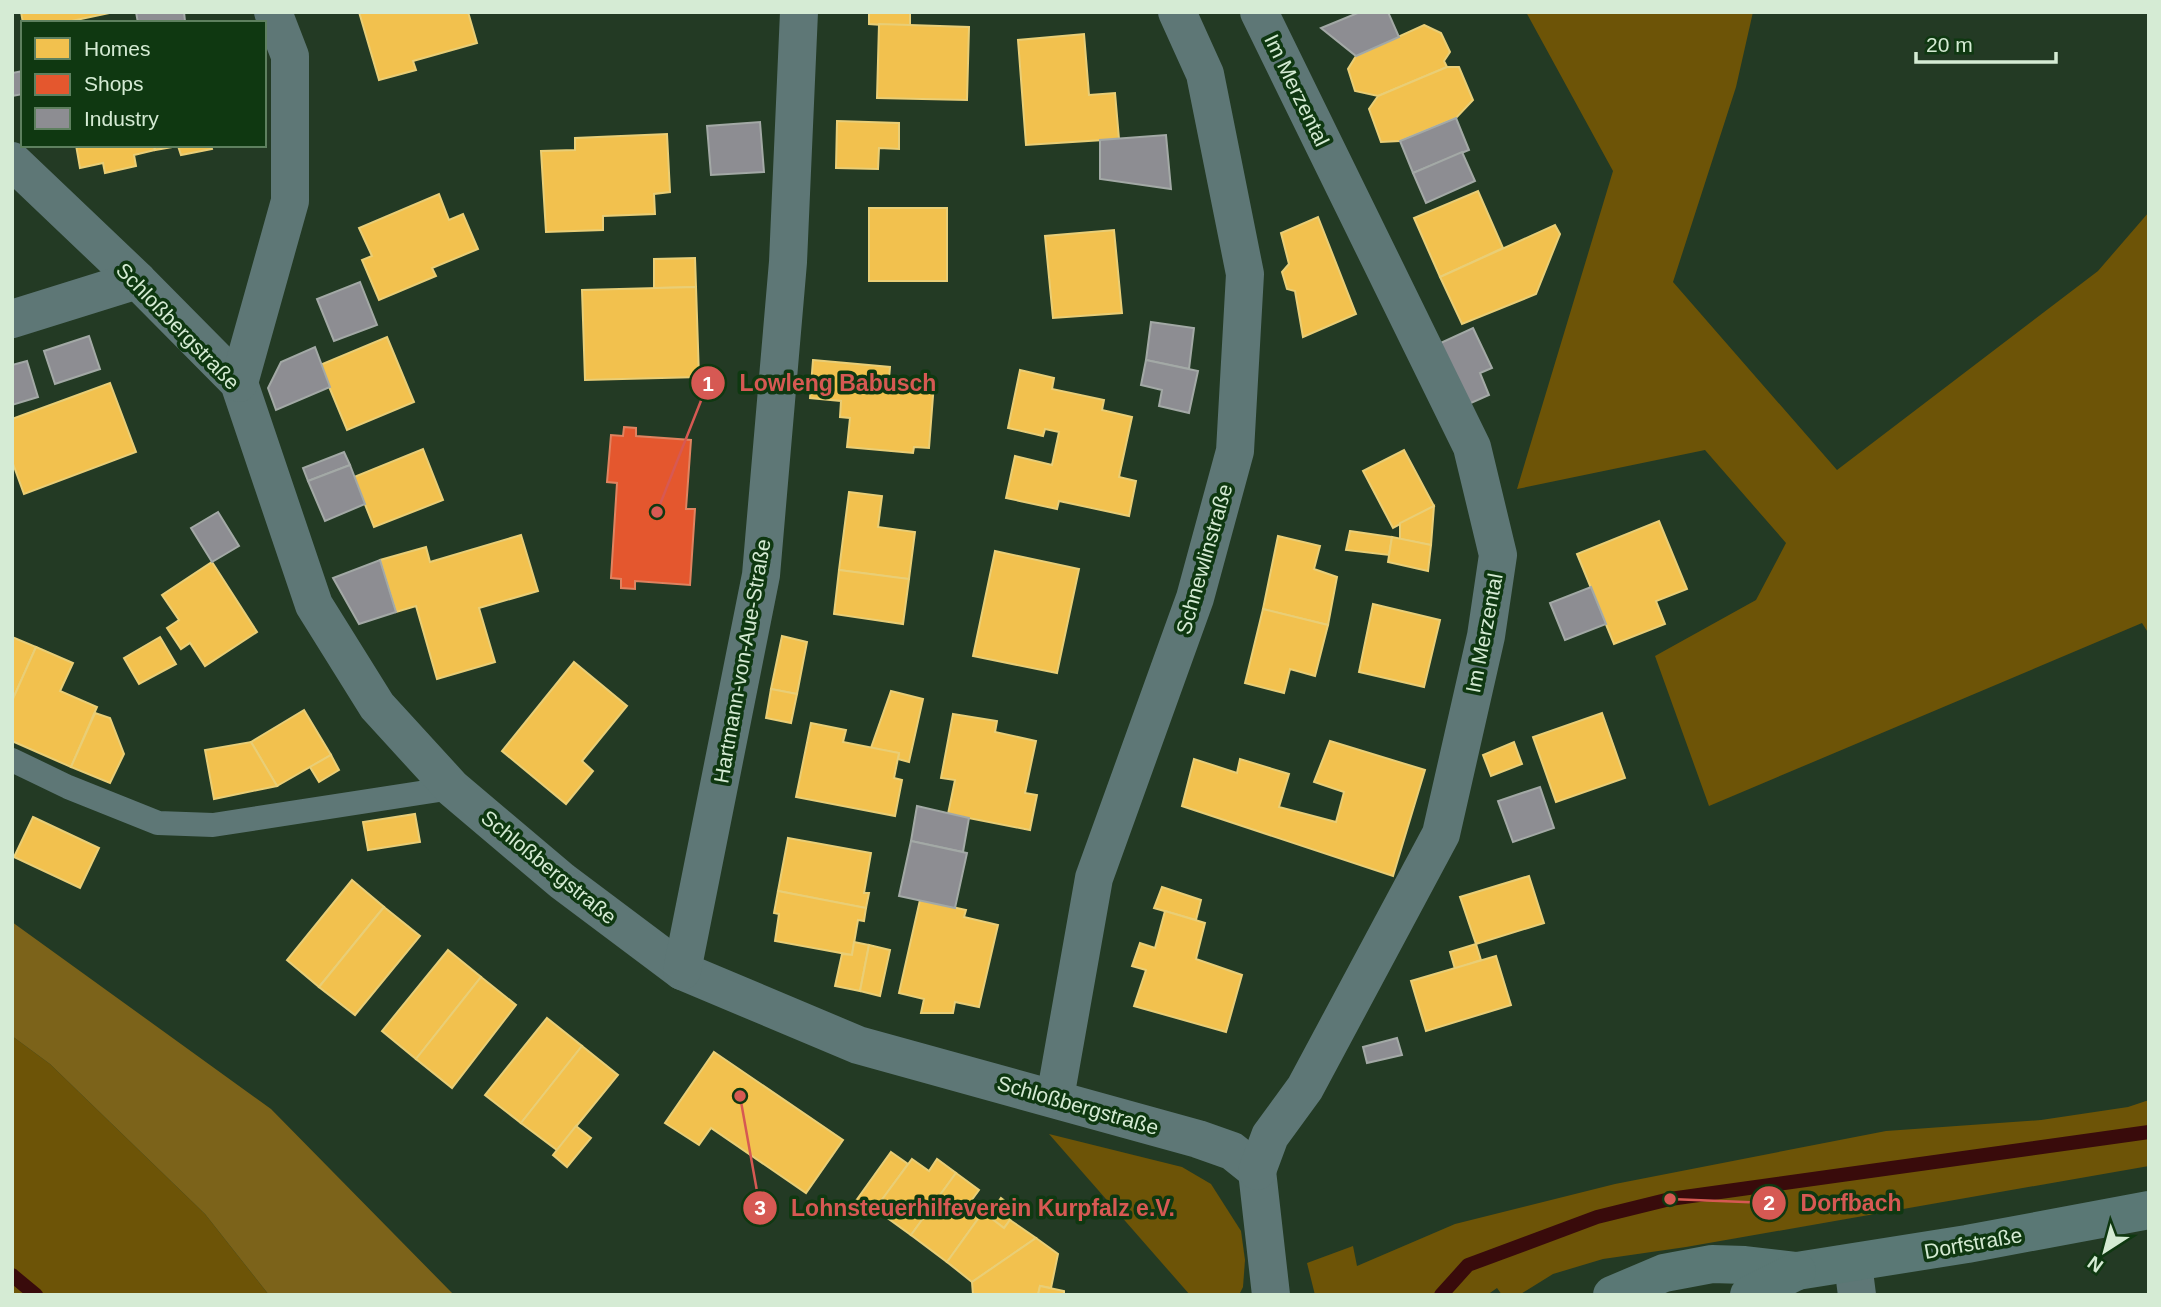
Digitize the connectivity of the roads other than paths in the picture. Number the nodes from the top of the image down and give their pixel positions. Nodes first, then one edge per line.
1 (273, 12) edge
2 (799, 12) edge
3 (1177, 12) edge
4 (1259, 12) edge
5 (12, 162) edge
6 (137, 280) junction
7 (12, 319) edge
8 (239, 383) junction
9 (12, 760) edge
10 (453, 788) junction
11 (682, 971) junction
12 (1055, 1098) junction
13 (1257, 1171) junction
14 (2149, 1210) edge
15 (1797, 1271) junction
16 (1855, 1279) edge
17 (1271, 1295) edge
18 (1612, 1295) edge
19 (1749, 1295) edge

1 - 8 street
2 - 11 street, Hartmann-von-Aue-Straße
3 - 12 street, Schnewlinstraße
4 - 13 street, Im Merzental
5 - 6 street, Schloßbergstraße
6 - 7 street
6 - 8 street, Schloßbergstraße
8 - 10 street, Schloßbergstraße
9 - 10 lane
10 - 11 street, Schloßbergstraße
11 - 12 street, Schloßbergstraße
12 - 13 street, Schloßbergstraße
13 - 17 street
14 - 16 main road, Dorfstraße
15 - 16 main road, Dorfstraße
15 - 18 main road, Dorfstraße
15 - 19 main road, Dorfstraße

